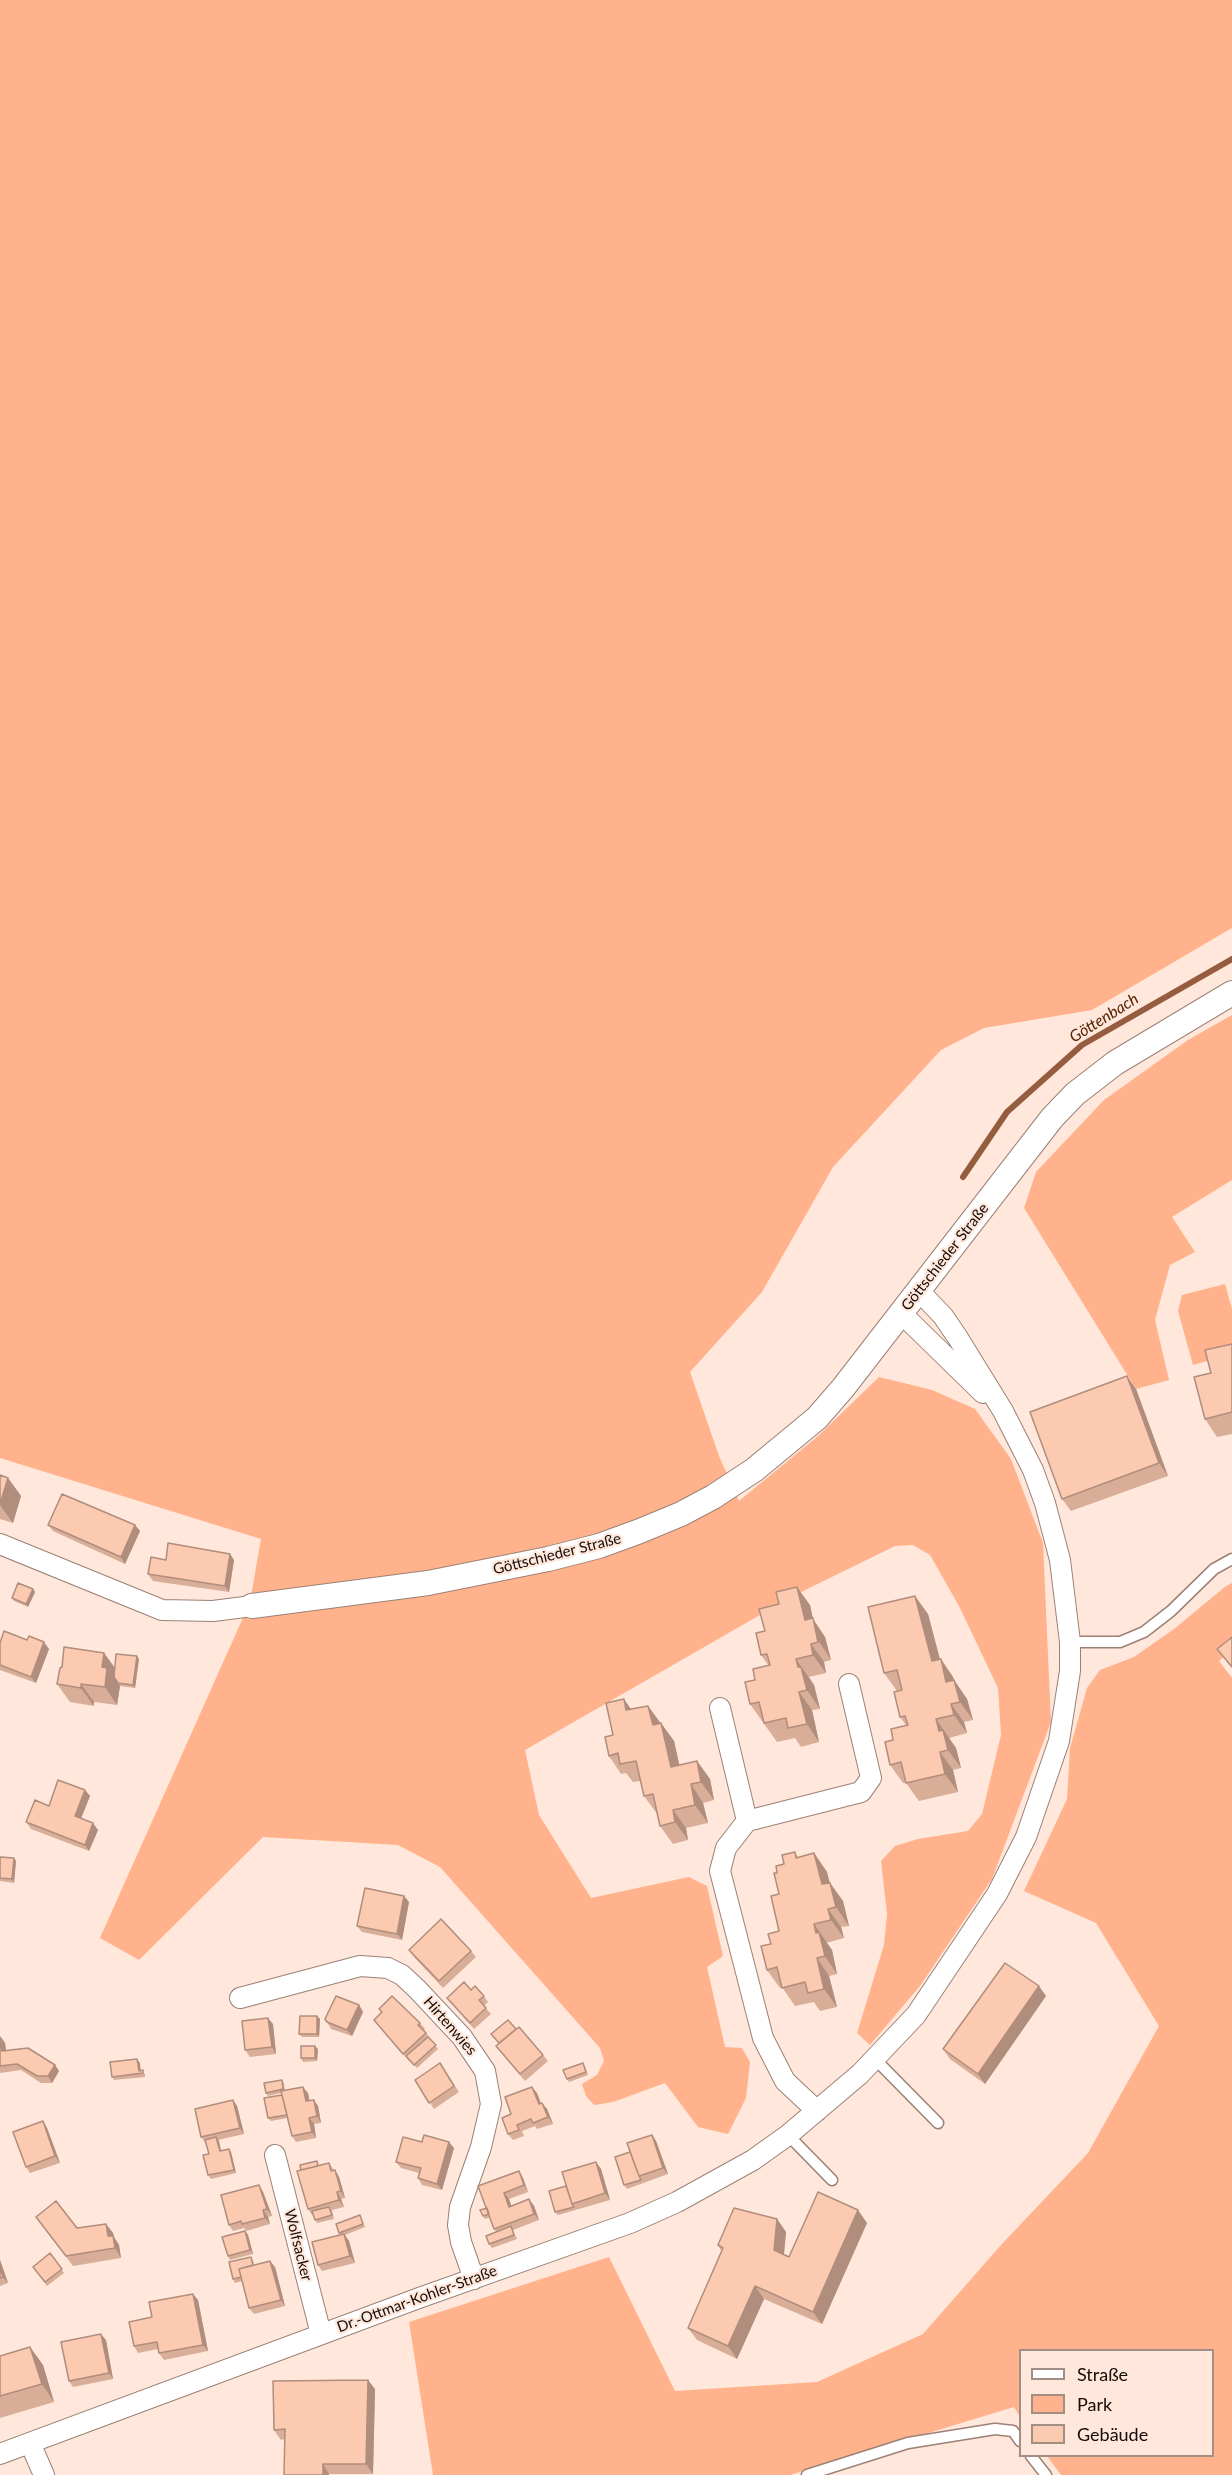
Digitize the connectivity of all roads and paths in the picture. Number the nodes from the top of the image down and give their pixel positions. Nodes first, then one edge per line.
1 (1232, 993) edge
2 (919, 1291) junction
3 (901, 1313) junction
4 (1003, 1411) junction
5 (0, 1544) edge
6 (1232, 1559) edge
7 (252, 1606) joint
8 (1070, 1642) junction
9 (849, 1684) dead end
10 (720, 1708) dead end
11 (747, 1821) junction
12 (240, 1998) dead end
13 (874, 2058) junction
14 (817, 2111) junction
15 (938, 2123) dead end
16 (788, 2134) junction
17 (275, 2155) dead end
18 (832, 2180) dead end
19 (474, 2279) junction
20 (321, 2334) junction
21 (1019, 2440) edge
22 (30, 2443) junction
23 (0, 2454) edge
24 (1032, 2457) edge
25 (44, 2475) edge
26 (807, 2475) edge
27 (1046, 2475) edge

1 - 2 street, Göttschieder Straße
2 - 3 street, Göttschieder Straße
2 - 4 street, Dr.-Ottmar-Kohler-Straße
3 - 4 street, Dr.-Ottmar-Kohler-Straße
3 - 7 street, Göttschieder Straße
4 - 8 street, Dr.-Ottmar-Kohler-Straße
5 - 7 street, Göttschieder Straße
6 - 8 lane
8 - 13 street, Dr.-Ottmar-Kohler-Straße
9 - 11 street
10 - 11 street
11 - 14 street
12 - 19 street, Hirtenwies
13 - 14 street, Dr.-Ottmar-Kohler-Straße
13 - 15 lane
14 - 16 street, Dr.-Ottmar-Kohler-Straße
16 - 18 lane
16 - 19 street, Dr.-Ottmar-Kohler-Straße
17 - 20 street, Wolfsacker
19 - 20 street, Dr.-Ottmar-Kohler-Straße
20 - 22 street, Dr.-Ottmar-Kohler-Straße
21 - 26 lane
22 - 23 street, Dr.-Ottmar-Kohler-Straße
22 - 25 street
24 - 27 lane

